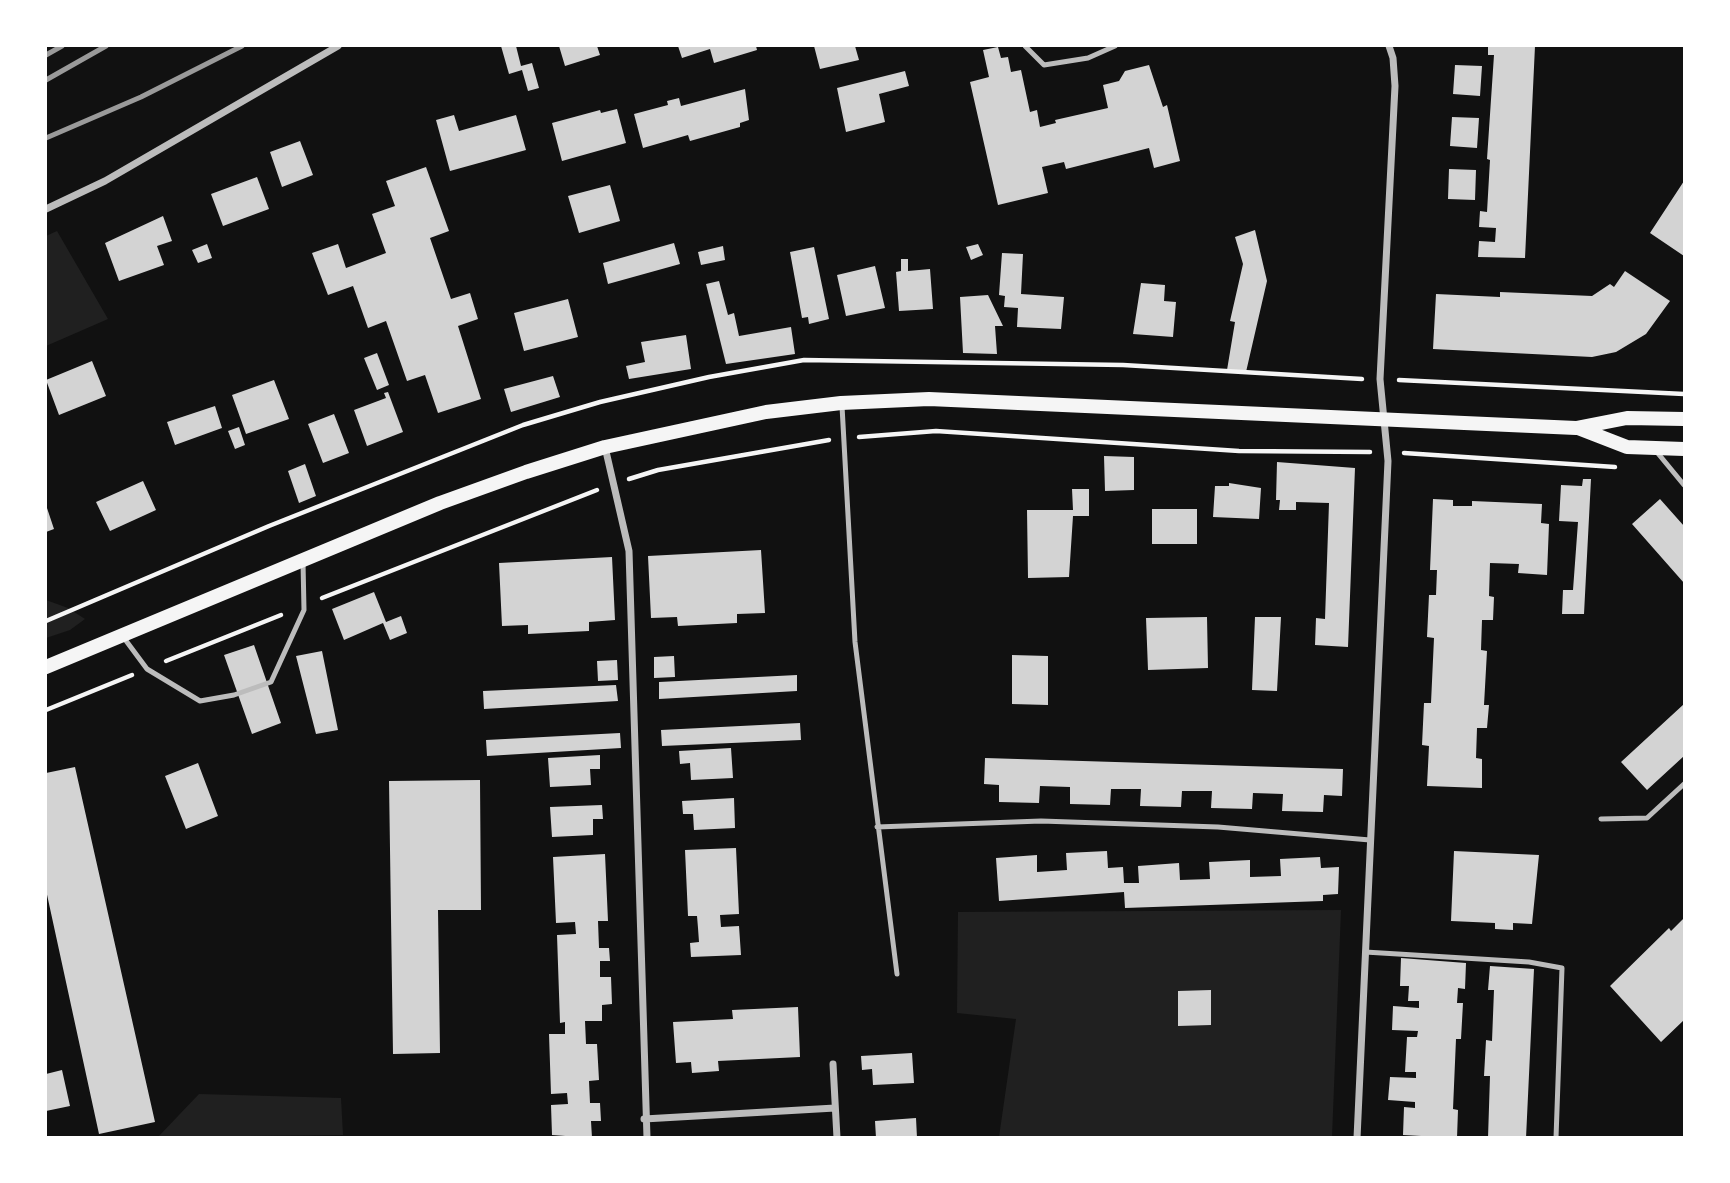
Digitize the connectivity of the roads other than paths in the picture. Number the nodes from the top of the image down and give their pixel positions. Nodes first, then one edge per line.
1 (338, 46) edge
2 (1026, 46) edge
3 (1115, 46) edge
4 (1389, 46) edge
5 (46, 209) edge
6 (841, 403) junction
7 (1685, 419) edge
8 (1382, 420) junction
9 (1576, 428) junction
10 (605, 447) junction
11 (1654, 448) junction
12 (1685, 449) edge
13 (1685, 485) edge
14 (303, 558) junction
15 (122, 635) junction
16 (46, 667) edge
17 (1685, 784) edge
18 (1601, 819) dead end
19 (877, 827) junction
20 (1370, 840) junction
21 (1365, 952) junction
22 (897, 974) dead end
23 (833, 1065) dead end
24 (835, 1108) junction
25 (644, 1119) junction
26 (647, 1138) edge
27 (837, 1138) edge
28 (1357, 1138) edge
29 (1556, 1138) edge

1 - 5 street
2 - 3 lane
4 - 8 street
6 - 8 main road
6 - 10 main road
6 - 19 lane
7 - 9 main road
8 - 9 main road
8 - 20 street
9 - 11 main road
10 - 14 main road
10 - 25 street
11 - 12 main road
11 - 13 lane
14 - 15 main road
14 - 15 lane
15 - 16 main road
17 - 18 lane
19 - 20 lane
19 - 22 lane
20 - 21 street
21 - 28 street
21 - 29 lane
23 - 24 street
24 - 25 street
24 - 27 street
25 - 26 street

